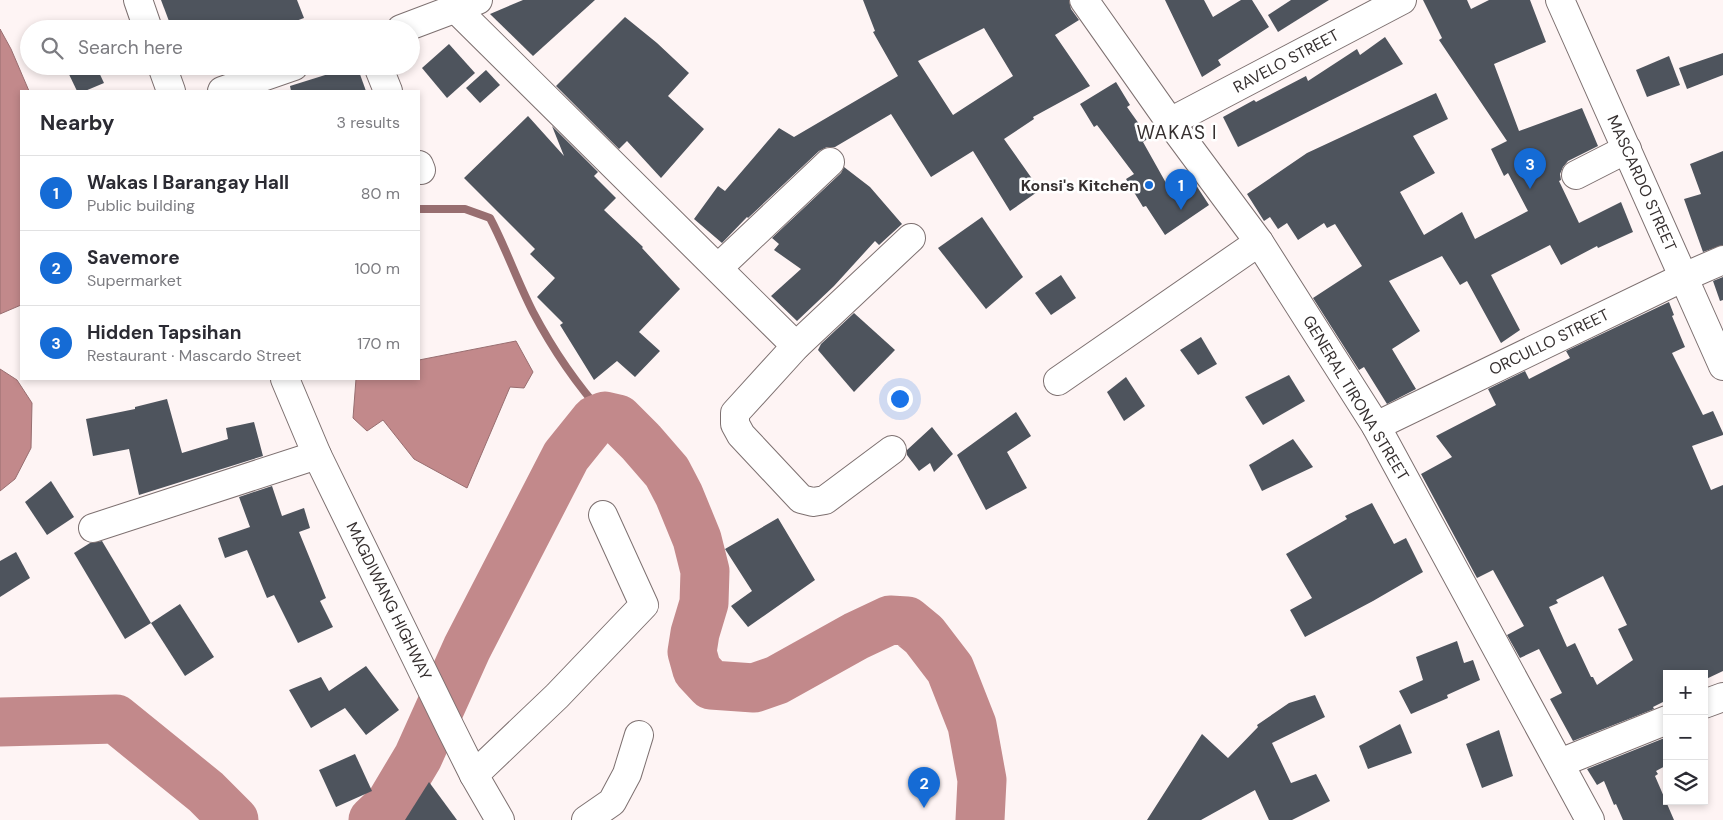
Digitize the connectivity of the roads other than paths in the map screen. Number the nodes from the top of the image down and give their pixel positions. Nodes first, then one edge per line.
1 (138, 0) edge
2 (1084, 0) edge
3 (1402, 0) edge
4 (1560, 0) edge
5 (467, 4) edge
6 (145, 20) edge
7 (420, 22) edge
8 (165, 75) edge
9 (268, 75) edge
10 (382, 75) edge
11 (171, 90) edge
12 (225, 90) edge
13 (388, 90) edge
14 (1170, 122) junction
15 (1627, 149) junction
16 (830, 162) dead end
17 (1576, 176) dead end
18 (911, 238) dead end
19 (1259, 242) junction
20 (1723, 260) edge
21 (718, 268) junction
22 (1684, 278) junction
23 (796, 346) junction
24 (1723, 366) edge
25 (285, 380) edge
26 (1058, 381) dead end
27 (1376, 426) junction
28 (892, 450) dead end
29 (317, 455) junction
30 (603, 515) dead end
31 (93, 528) dead end
32 (1723, 697) edge
33 (1708, 703) edge
34 (1663, 722) edge
35 (639, 735) dead end
36 (1560, 763) junction
37 (474, 775) junction
38 (500, 820) edge
39 (586, 820) edge
40 (1590, 820) edge

1 - 6 street
2 - 14 street, GENERAL TIRONA STREET
3 - 14 street, RAVELO STREET
4 - 15 street, MASCARDO STREET
5 - 7 street
5 - 21 street
8 - 11 street
9 - 12 street
10 - 13 street
14 - 19 street, GENERAL TIRONA STREET
15 - 17 street
15 - 22 street, MASCARDO STREET
16 - 21 street
18 - 23 street
19 - 26 street
19 - 27 street, GENERAL TIRONA STREET
20 - 22 street, ORCULLO STREET
21 - 23 street
22 - 24 street, MASCARDO STREET
22 - 27 street, ORCULLO STREET
23 - 28 street
25 - 29 street, MAGDIWANG HIGHWAY
27 - 36 street, GENERAL TIRONA STREET
29 - 31 street
29 - 37 street, MAGDIWANG HIGHWAY
30 - 37 street
32 - 33 street
34 - 36 street
35 - 39 street
36 - 40 street, GENERAL TIRONA STREET
37 - 38 street, MAGDIWANG HIGHWAY

